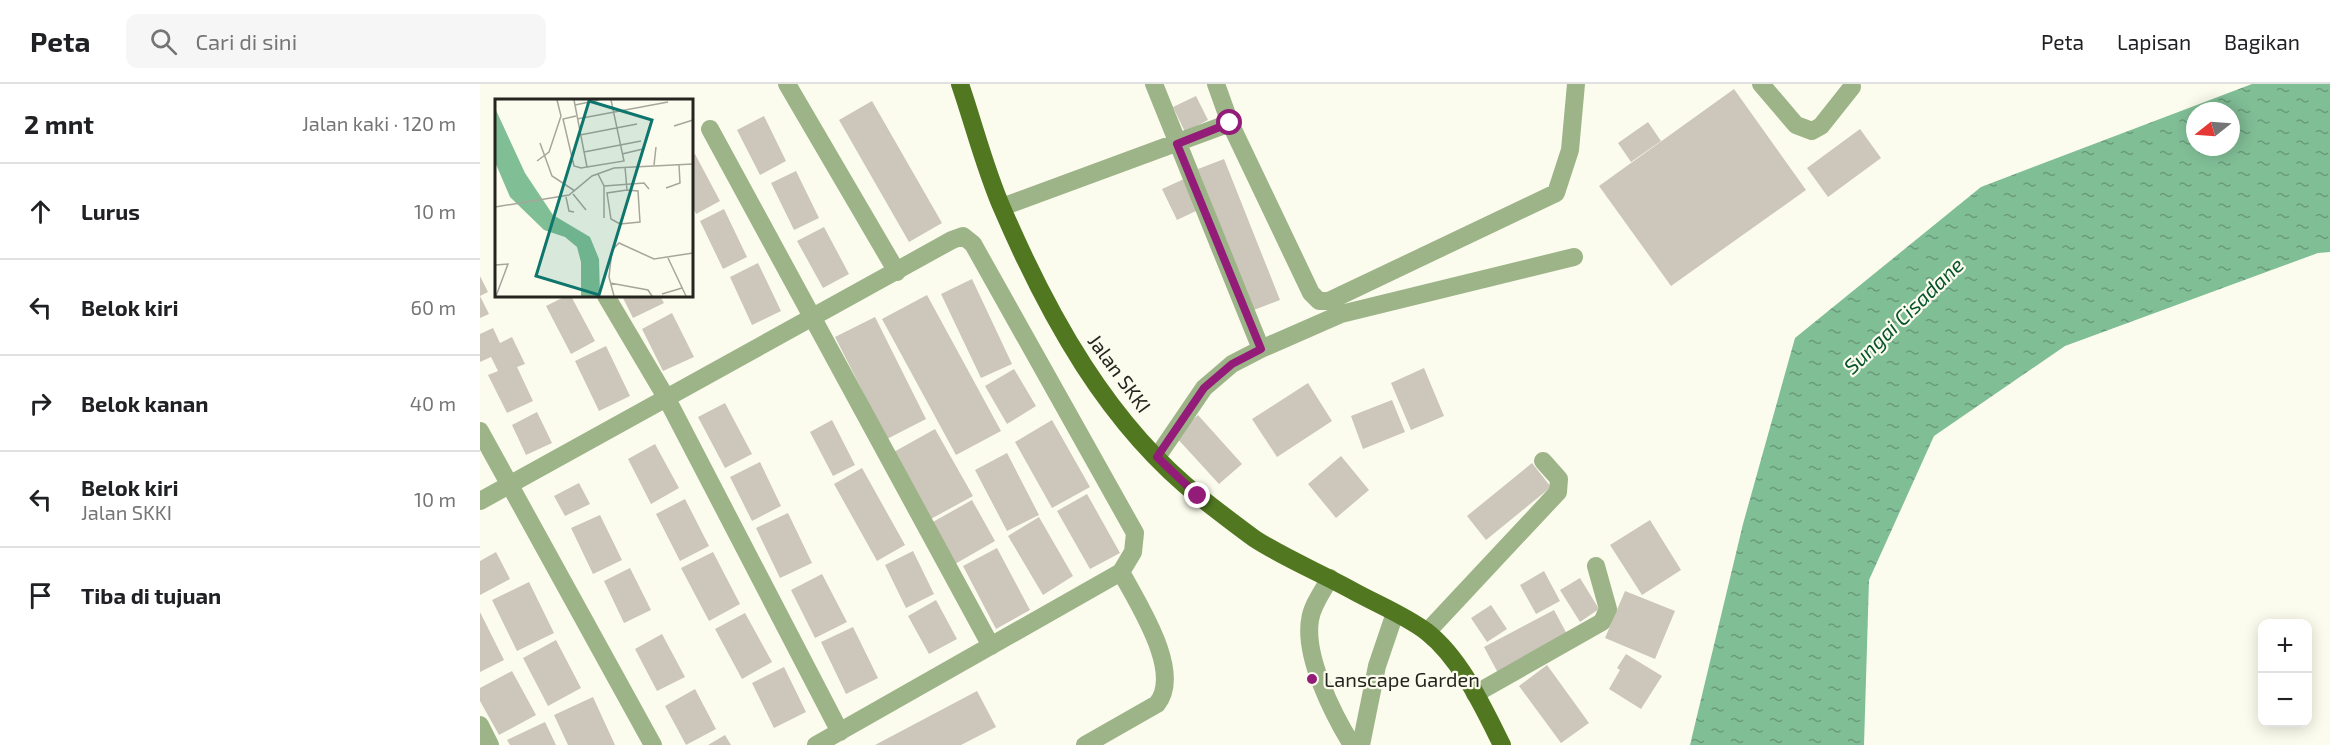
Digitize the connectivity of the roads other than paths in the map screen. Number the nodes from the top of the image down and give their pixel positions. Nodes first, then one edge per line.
1 (787, 84) edge
2 (960, 84) edge
3 (1154, 84) edge
4 (1216, 84) edge
5 (1576, 84) edge
6 (1761, 84) edge
7 (1856, 85) edge
8 (1230, 123) junction
9 (710, 129) dead end
10 (1177, 144) junction
11 (1002, 207) junction
12 (1574, 257) dead end
13 (897, 272) junction
14 (607, 297) edge
15 (811, 319) junction
16 (1261, 349) junction
17 (667, 399) junction
18 (480, 431) edge
19 (1157, 457) junction
20 (1543, 461) dead end
21 (509, 485) junction
22 (480, 501) edge
23 (1596, 566) dead end
24 (1121, 572) junction
25 (1330, 578) junction
26 (1395, 614) junction
27 (1426, 632) junction
28 (991, 646) junction
29 (1475, 694) junction
30 (480, 725) edge
31 (840, 732) junction
32 (490, 745) edge
33 (653, 745) edge
34 (816, 745) edge
35 (1085, 745) edge
36 (1352, 745) edge
37 (1361, 745) edge
38 (1502, 745) edge

1 - 13 street
2 - 11 main road, Jalan SKKI
3 - 10 street
4 - 8 street
5 - 8 street
6 - 7 street
8 - 10 street
9 - 15 street
10 - 11 street
10 - 16 street
11 - 19 main road, Jalan SKKI
12 - 16 street
13 - 15 street
13 - 24 street
14 - 17 street
15 - 17 street
15 - 28 street
16 - 19 street
17 - 21 street
17 - 31 street
18 - 21 street
19 - 25 main road, Jalan SKKI
20 - 27 street
21 - 22 street
21 - 33 street
23 - 29 street
24 - 28 street
24 - 35 street
25 - 26 main road, Jalan SKKI
25 - 36 street
26 - 27 main road, Jalan SKKI
26 - 37 street
27 - 29 main road, Jalan SKKI
28 - 31 street
29 - 38 main road, Jalan SKKI
30 - 32 street
31 - 34 street

